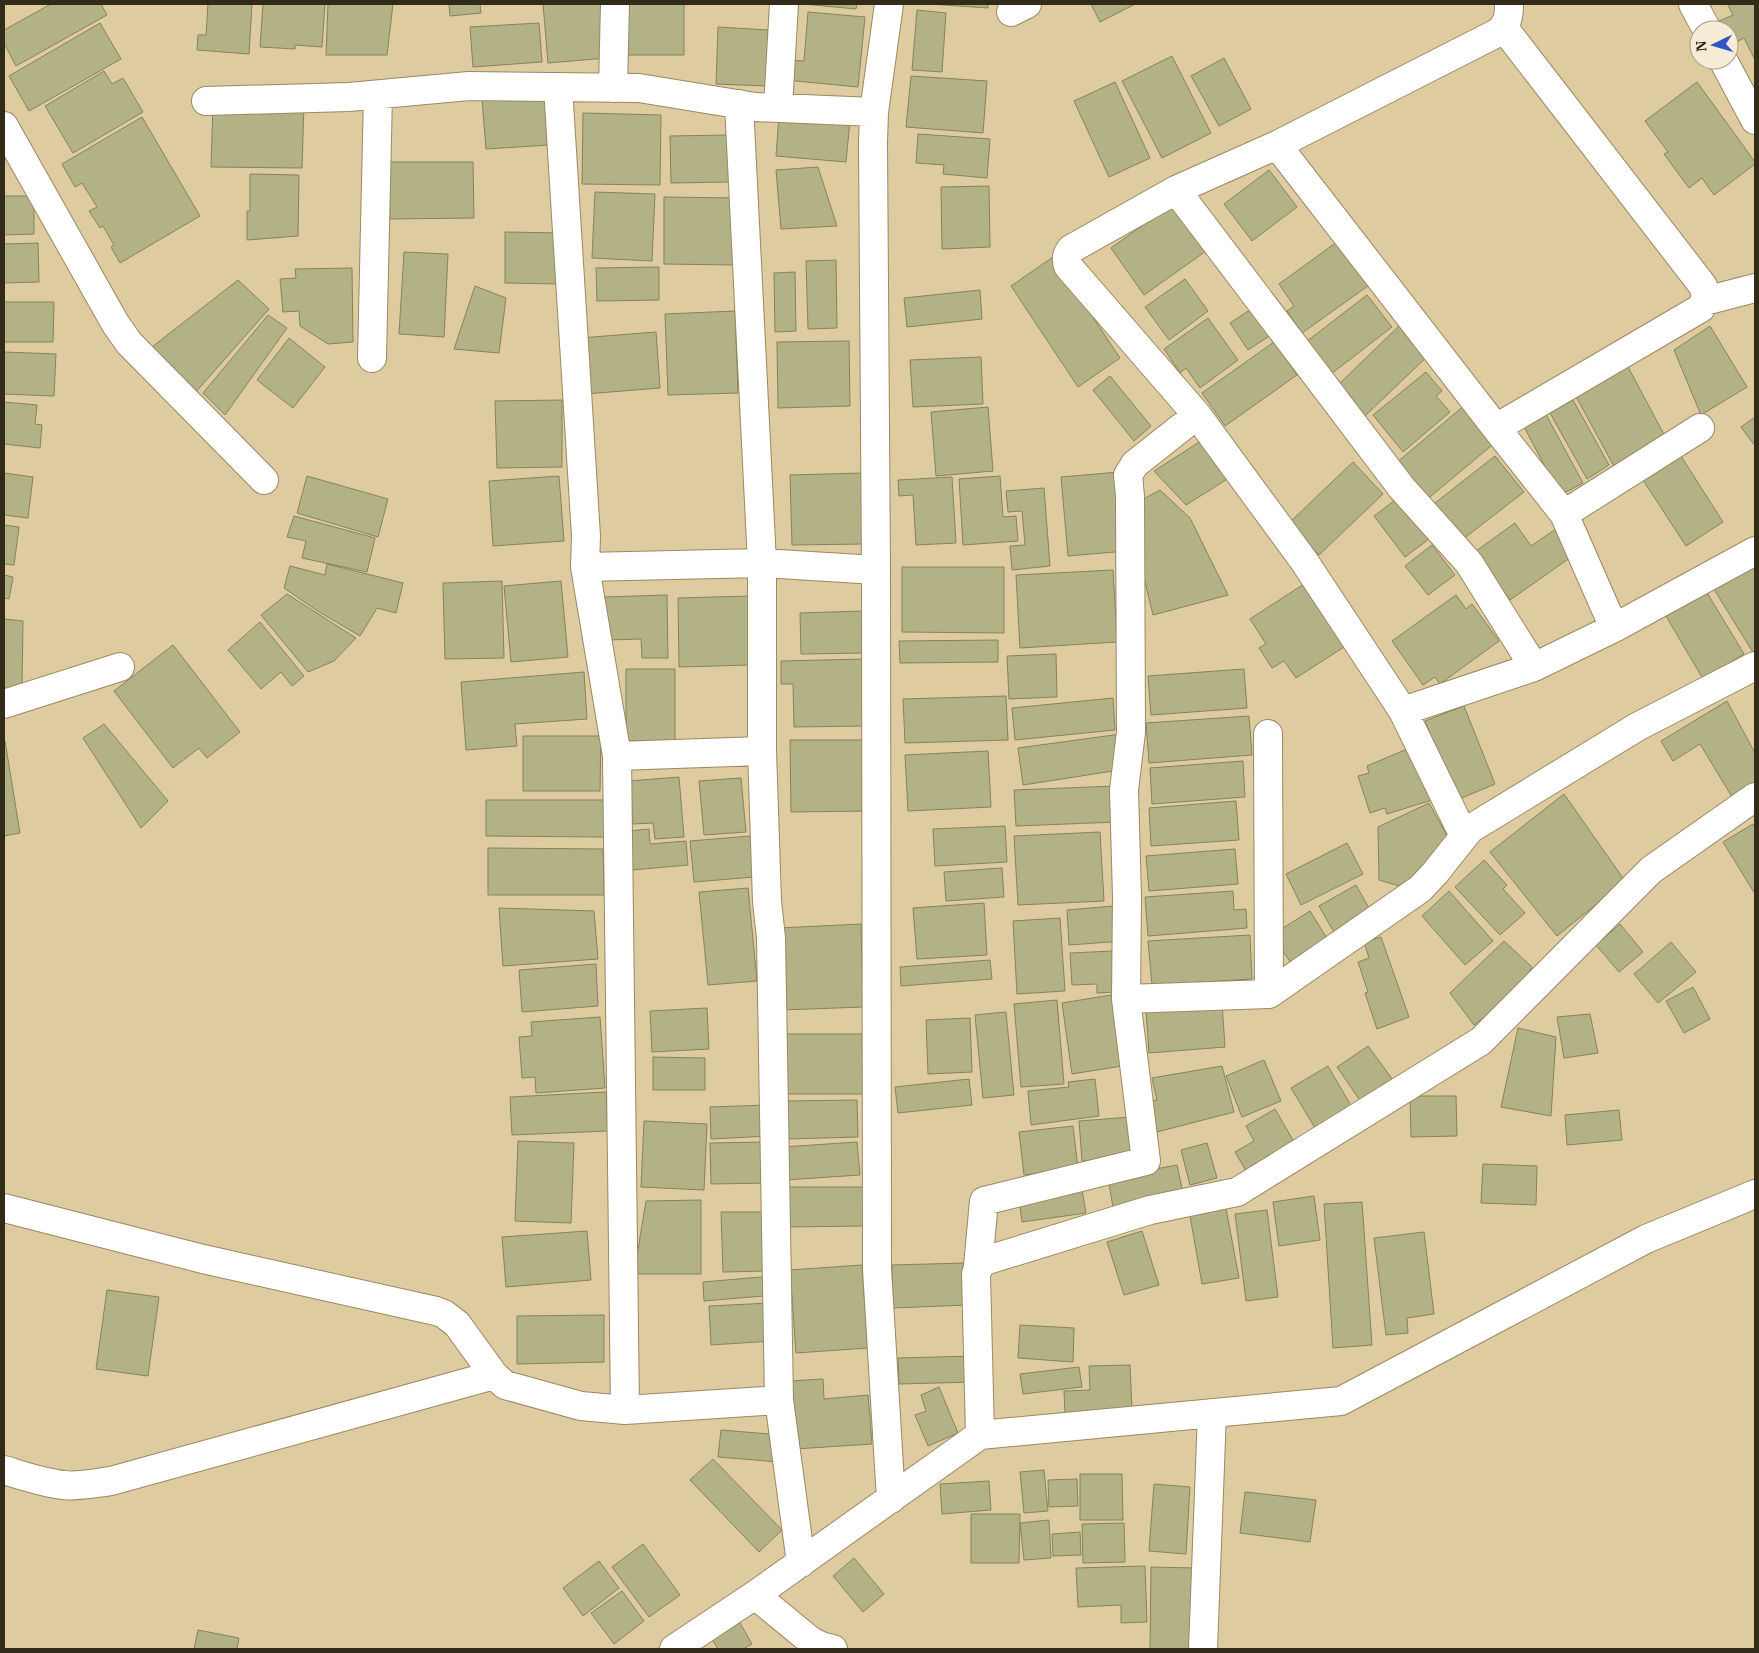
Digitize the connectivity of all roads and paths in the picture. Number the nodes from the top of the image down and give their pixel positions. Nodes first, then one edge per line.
1 (615, 4) edge
2 (784, 4) edge
3 (889, 4) edge
4 (1693, 4) edge
5 (1507, 16) edge
6 (1702, 20) edge
7 (1728, 70) edge
8 (558, 87) junction
9 (613, 88) junction
10 (378, 95) junction
11 (206, 101) dead end
12 (739, 104) junction
13 (778, 107) junction
14 (874, 112) junction
15 (1755, 120) edge
16 (4, 126) edge
17 (1277, 145) junction
18 (1176, 190) junction
19 (1755, 288) edge
20 (1705, 302) junction
21 (372, 358) dead end
22 (1197, 415) junction
23 (1496, 428) junction
24 (1700, 428) dead end
25 (264, 480) dead end
26 (1564, 514) junction
27 (1755, 551) edge
28 (762, 563) junction
29 (585, 567) junction
30 (876, 570) junction
31 (1614, 628) junction
32 (1755, 666) edge
33 (120, 667) dead end
34 (1534, 667) junction
35 (4, 704) edge
36 (1403, 711) junction
37 (1268, 734) dead end
38 (762, 751) junction
39 (617, 756) junction
40 (1755, 797) edge
41 (1464, 836) junction
42 (1269, 994) junction
43 (1126, 999) junction
44 (1755, 1194) edge
45 (4, 1208) edge
46 (978, 1266) junction
47 (494, 1375) junction
48 (779, 1400) junction
49 (625, 1410) junction
50 (1212, 1413) junction
51 (980, 1435) junction
52 (4, 1470) edge
53 (890, 1499) junction
54 (801, 1563) junction
55 (756, 1596) junction
56 (674, 1649) edge
57 (833, 1649) edge
58 (1203, 1649) edge

1 - 9 street
2 - 13 street
3 - 14 street
4 - 6 street
5 - 17 street
5 - 20 street
7 - 15 street
8 - 9 street
8 - 10 street
8 - 29 street
9 - 12 street
10 - 11 street
10 - 21 street
12 - 13 street
12 - 28 street
13 - 14 street
14 - 30 street
16 - 25 street
17 - 18 street
17 - 23 street
18 - 22 street
18 - 34 street
19 - 20 street
20 - 23 street
22 - 36 street
22 - 43 street
23 - 26 street
24 - 26 street
26 - 31 street
27 - 31 street
28 - 29 street
28 - 30 street
28 - 38 street
29 - 39 street
30 - 53 street
31 - 34 street
32 - 41 street
33 - 35 street
34 - 36 street
36 - 41 street
37 - 42 street
38 - 39 street
38 - 48 street
39 - 49 street
40 - 46 street
41 - 42 street
42 - 43 street
43 - 46 street
44 - 50 street
45 - 47 street
46 - 51 street
47 - 49 street
47 - 52 street
48 - 49 street
48 - 54 street
50 - 51 street
50 - 58 street
51 - 53 street
53 - 54 street
54 - 55 street
55 - 56 street
55 - 57 street

